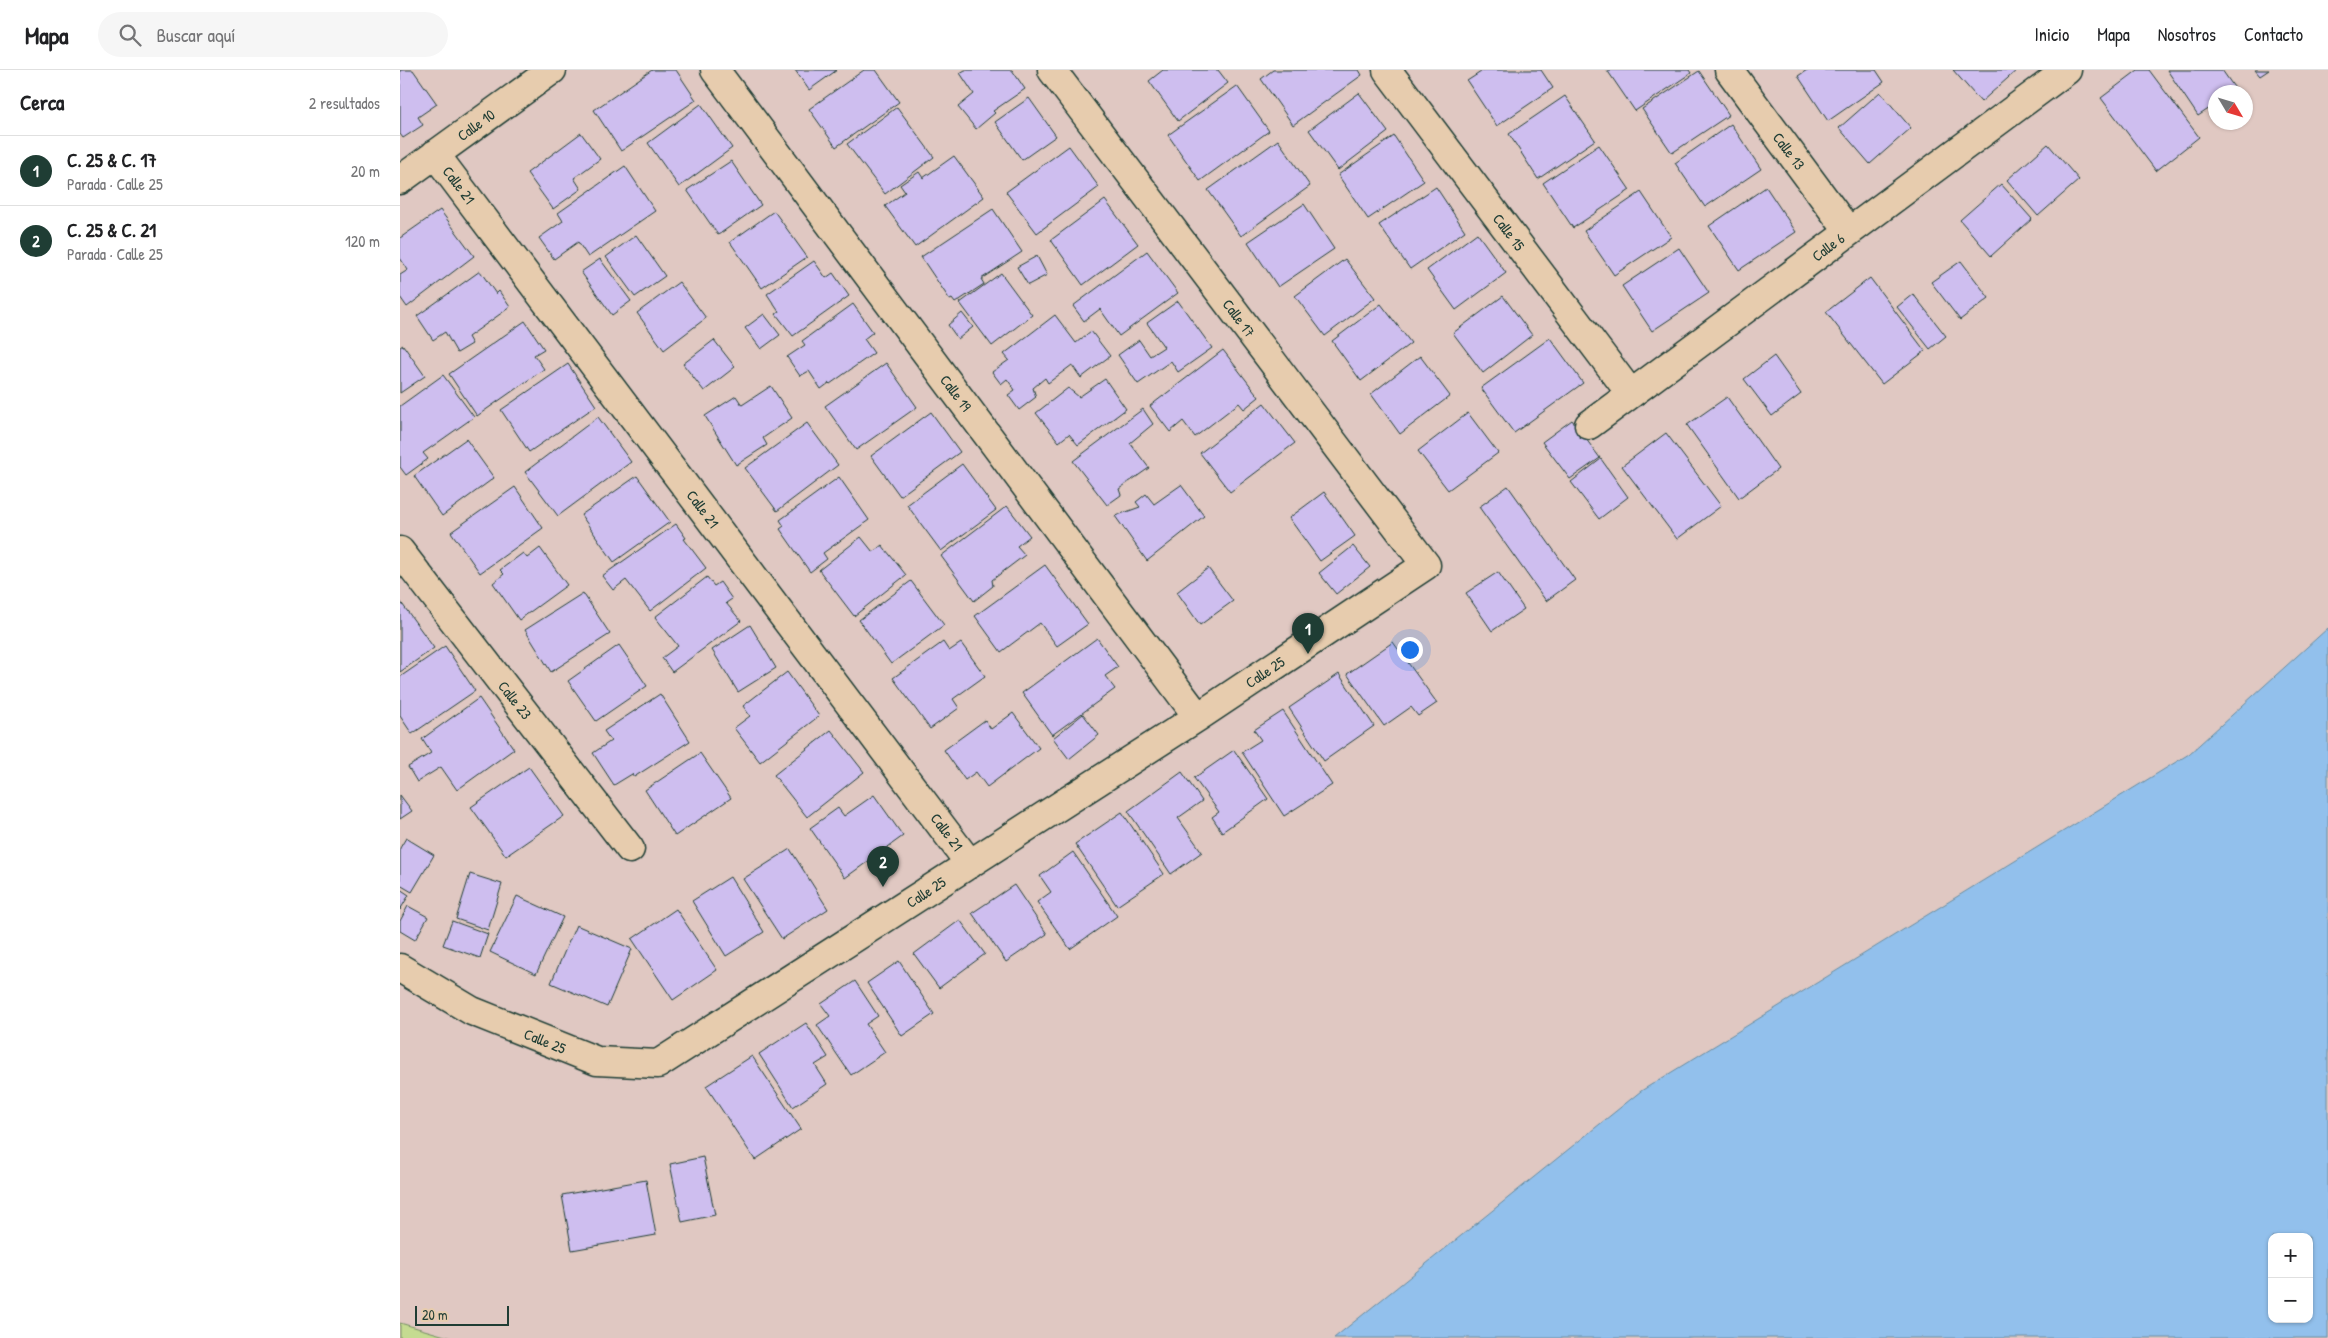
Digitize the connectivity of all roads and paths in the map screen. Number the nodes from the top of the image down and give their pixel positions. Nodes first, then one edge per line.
1 (552, 70) edge
2 (715, 70) edge
3 (1052, 70) edge
4 (1387, 70) edge
5 (1728, 70) edge
6 (2066, 70) edge
7 (435, 154) junction
8 (400, 180) edge
9 (1849, 232) junction
10 (1631, 394) junction
11 (1589, 425) dead end
12 (400, 551) edge
13 (1426, 565) joint
14 (1198, 717) junction
15 (630, 848) dead end
16 (970, 864) junction
17 (400, 968) edge

1 - 7 street, Calle 10
2 - 14 street, Calle 19
3 - 13 street, Calle 17
4 - 10 street, Calle 15
5 - 9 street, Calle 13
6 - 9 street, Calle 6
7 - 8 street, Calle 10
7 - 16 street, Calle 21
9 - 10 street, Calle 6
10 - 11 street, Calle 6
12 - 15 street, Calle 23
13 - 14 street, Calle 25
14 - 16 street, Calle 25
16 - 17 street, Calle 25

